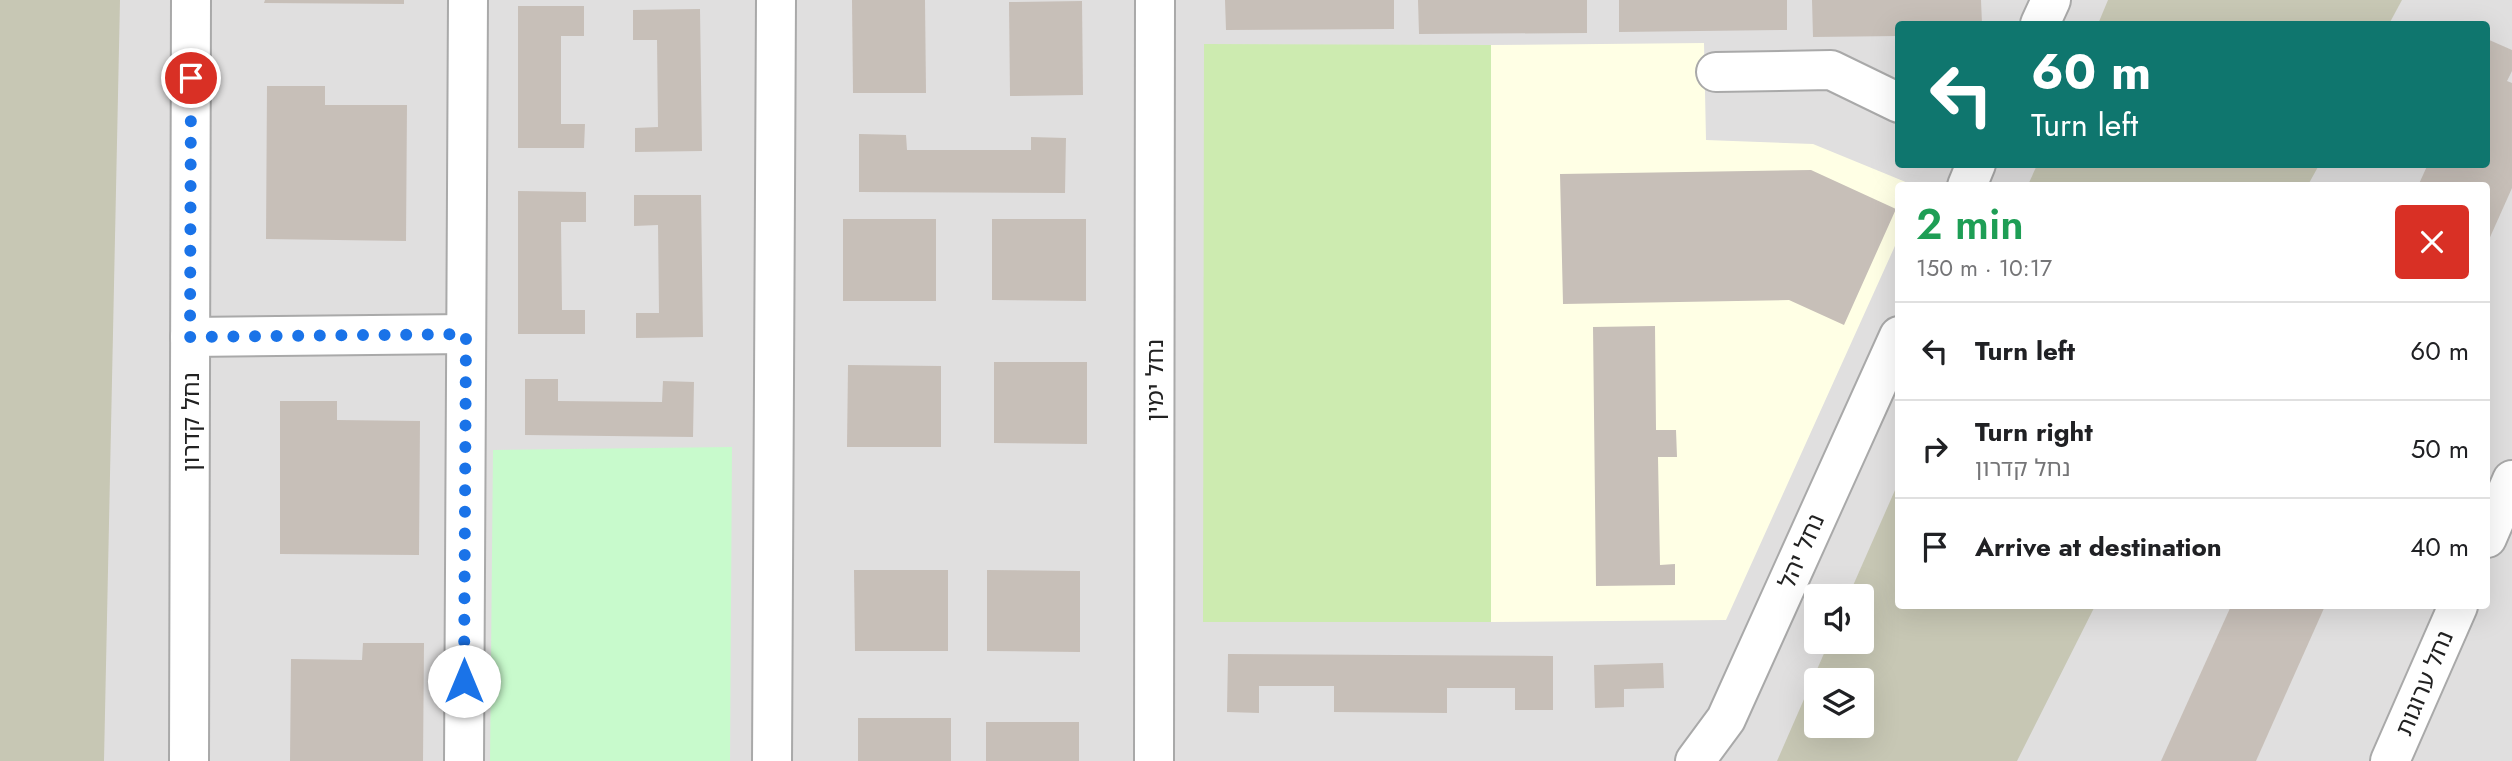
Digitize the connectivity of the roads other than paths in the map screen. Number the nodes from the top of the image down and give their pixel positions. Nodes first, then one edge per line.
1 (191, 0) edge
2 (468, 0) edge
3 (776, 0) edge
4 (1155, 0) edge
5 (2051, 0) edge
6 (2041, 21) edge
7 (1716, 72) dead end
8 (1895, 101) edge
9 (466, 334) junction
10 (190, 337) junction
11 (1895, 345) edge
12 (2512, 480) edge
13 (2490, 531) edge
14 (2457, 609) edge
15 (189, 761) edge
16 (464, 761) edge
17 (772, 761) edge
18 (1154, 761) edge
19 (1695, 761) edge
20 (2390, 761) edge

1 - 10 street, נחל קדרון
2 - 9 street
3 - 17 street
4 - 18 street, נחל ימין
5 - 6 street
7 - 8 street
9 - 10 street
9 - 16 street
10 - 15 street, נחל קדרון
11 - 19 street, נחל יהל
12 - 13 street
14 - 20 street, נחל ערוגות

